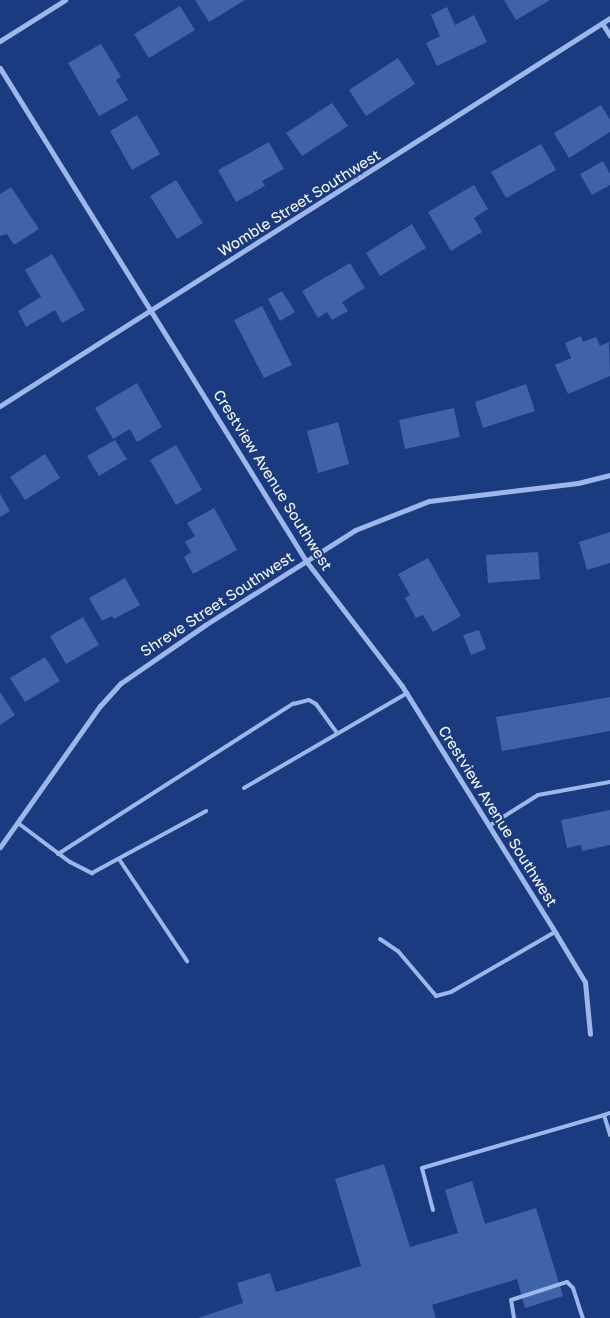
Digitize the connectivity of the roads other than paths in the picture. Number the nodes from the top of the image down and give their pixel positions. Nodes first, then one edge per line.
1 (65, 0) edge
2 (610, 18) edge
3 (602, 23) junction
4 (610, 36) edge
5 (0, 41) edge
6 (0, 68) edge
7 (152, 309) junction
8 (0, 406) edge
9 (610, 475) edge
10 (306, 561) junction
11 (407, 693) junction
12 (337, 734) junction
13 (610, 782) edge
14 (244, 788) dead end
15 (206, 810) dead end
16 (18, 823) junction
17 (489, 826) junction
18 (0, 847) edge
19 (58, 854) junction
20 (119, 859) junction
21 (555, 932) junction
22 (380, 940) dead end
23 (188, 961) dead end
24 (590, 1034) dead end
25 (610, 1113) edge
26 (604, 1115) junction
27 (610, 1134) edge
28 (433, 1210) dead end
29 (514, 1318) edge
30 (582, 1318) edge

1 - 5 street
2 - 3 street, Womble Street Southwest
3 - 4 street
3 - 7 street, Womble Street Southwest
6 - 7 street, Crestview Avenue Southwest
7 - 8 street, Womble Street Southwest
7 - 10 street, Crestview Avenue Southwest
9 - 10 street, Shreve Street Southwest
10 - 11 street, Crestview Avenue Southwest
10 - 16 street, Shreve Street Southwest
11 - 12 lane
11 - 17 street, Crestview Avenue Southwest
12 - 14 lane
12 - 19 lane
13 - 17 lane
15 - 20 lane
16 - 18 street, Shreve Street Southwest
16 - 19 lane
17 - 21 street, Crestview Avenue Southwest
19 - 20 lane
20 - 23 lane
21 - 22 lane
21 - 24 street, Crestview Avenue Southwest
25 - 26 lane
26 - 27 lane
26 - 28 lane
29 - 30 lane

